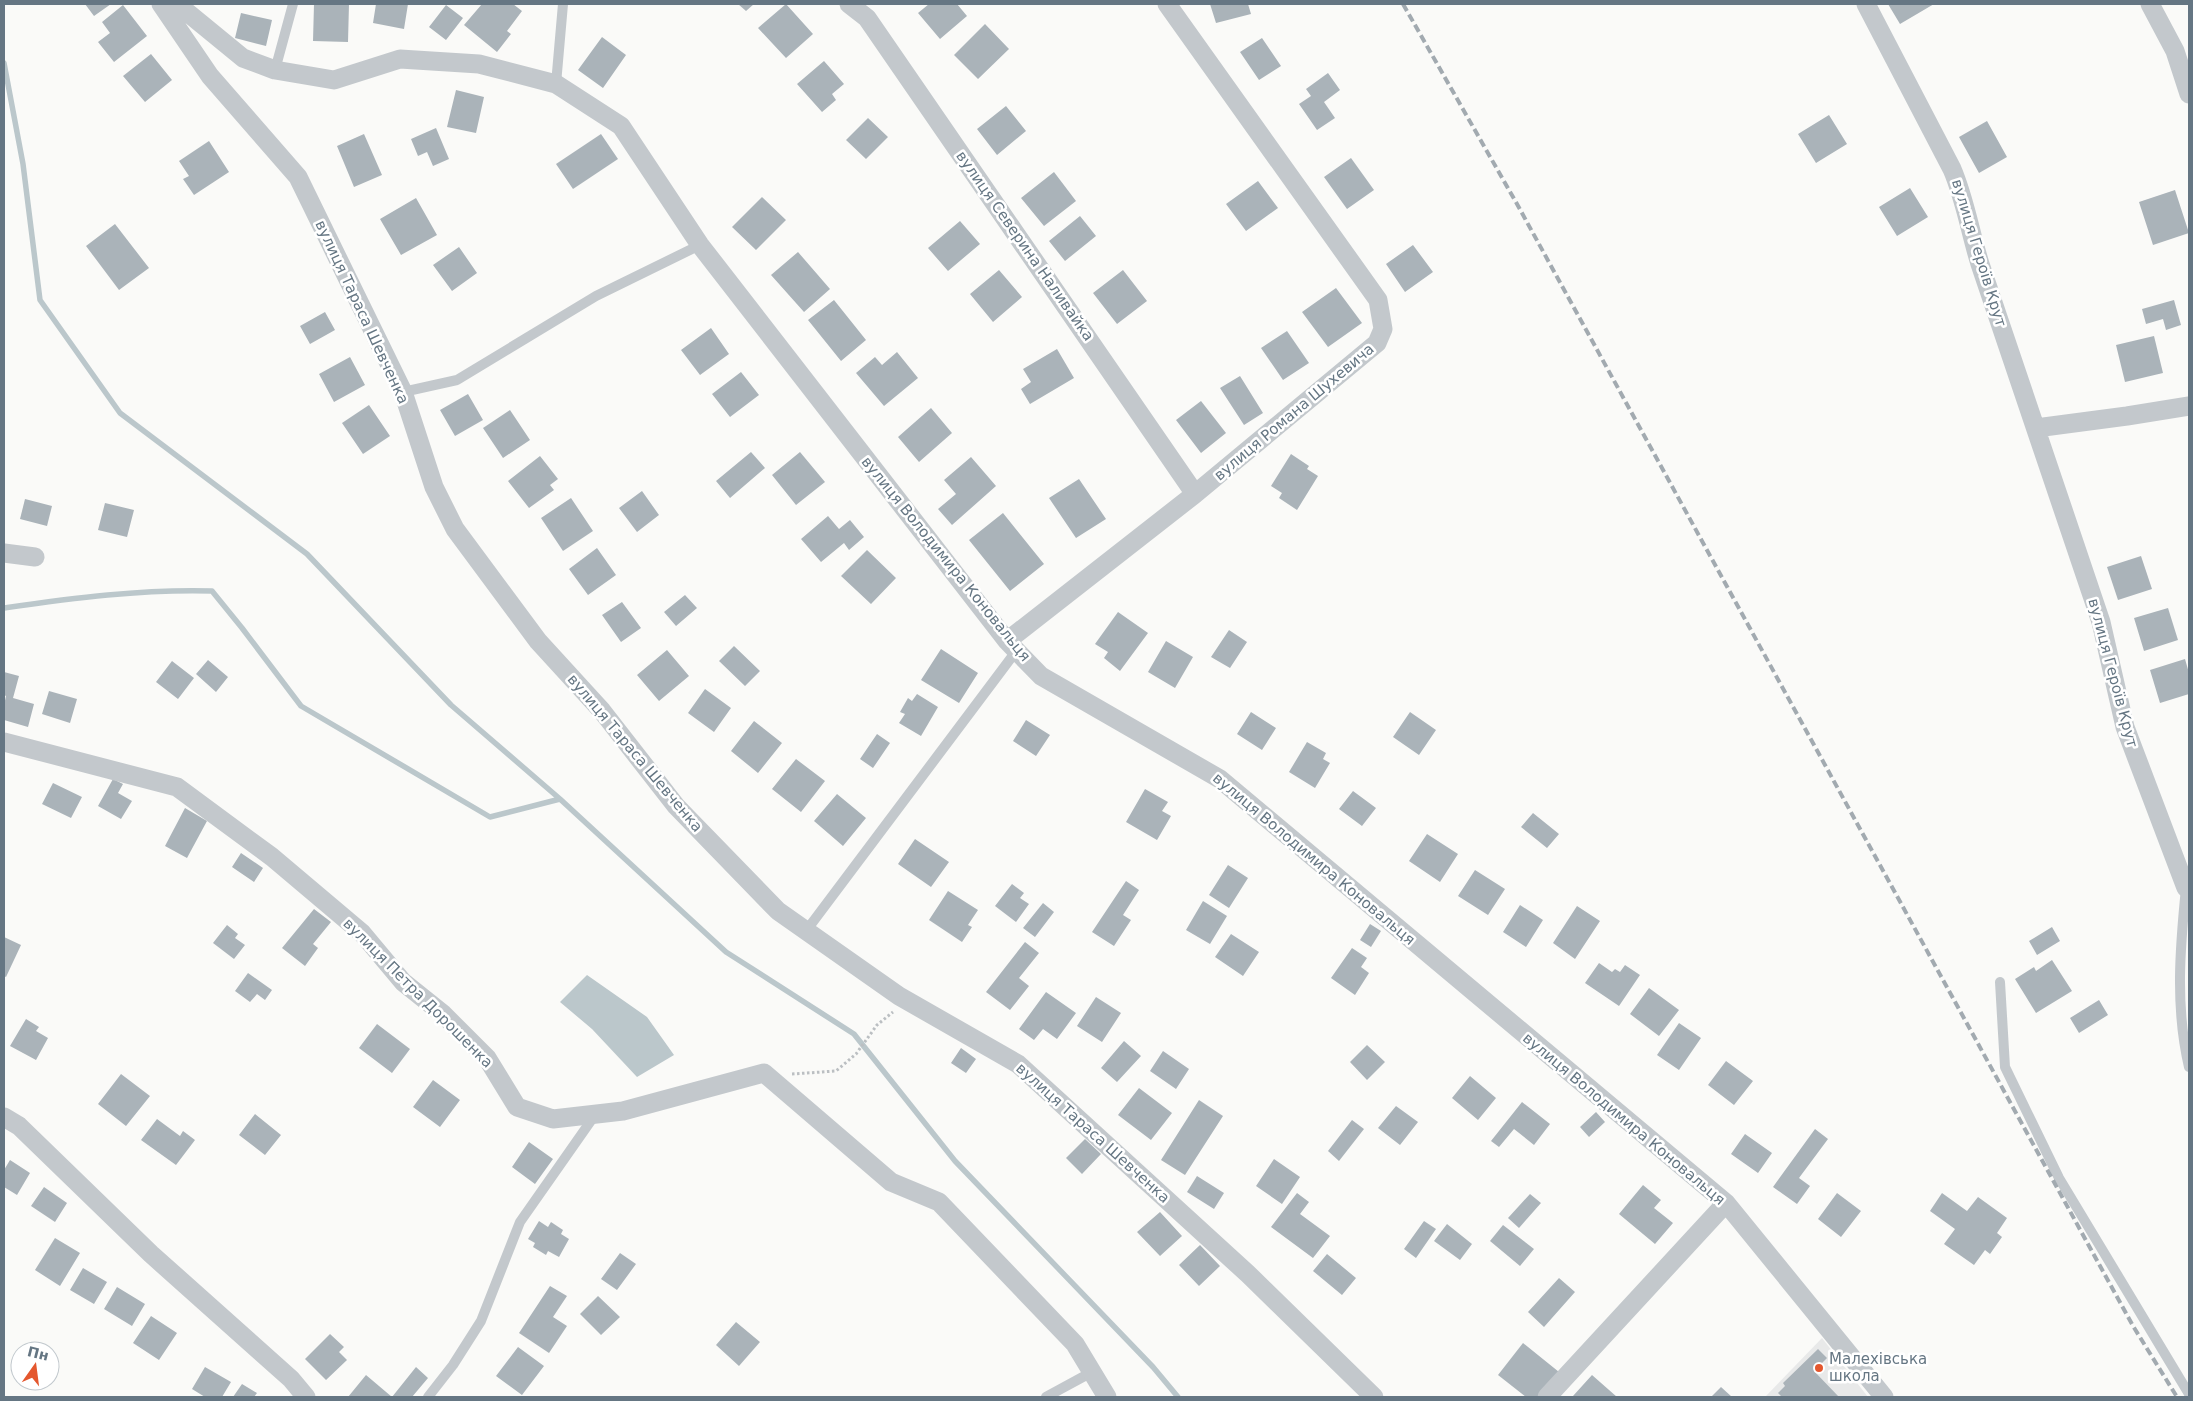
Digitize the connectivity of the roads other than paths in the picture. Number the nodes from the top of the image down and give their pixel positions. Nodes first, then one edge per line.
1 (161, 4) edge
2 (177, 4) edge
3 (293, 4) edge
4 (563, 4) edge
5 (849, 4) edge
6 (1167, 4) edge
7 (1866, 4) edge
8 (2150, 4) edge
9 (275, 70) junction
10 (556, 84) junction
11 (2189, 94) edge
12 (700, 245) junction
13 (403, 392) junction
14 (2189, 406) edge
15 (2036, 428) junction
16 (1195, 494) junction
17 (4, 553) edge
18 (35, 557) dead end
19 (1012, 646) junction
20 (4, 742) edge
21 (2188, 890) edge
22 (806, 931) junction
23 (2000, 982) dead end
24 (2189, 1067) edge
25 (595, 1115) junction
26 (4, 1117) edge
27 (1726, 1203) junction
28 (1092, 1372) junction
29 (2189, 1394) edge
30 (306, 1397) edge
31 (428, 1397) edge
32 (1046, 1397) edge
33 (1107, 1397) edge
34 (1374, 1397) edge
35 (1547, 1397) edge
36 (1884, 1397) edge

1 - 13 street, вулиця Тараса Шевченка
2 - 9 street, вулиця Володимира Коновальця
3 - 9 lane
4 - 10 lane
5 - 16 street, вулиця Северина Наливайка
6 - 16 street, вулиця Романа Шухевича
7 - 15 street, вулиця Героїв Крут
8 - 11 street
9 - 10 street, вулиця Володимира Коновальця
10 - 12 street, вулиця Володимира Коновальця
12 - 13 lane
12 - 19 street, вулиця Володимира Коновальця
13 - 22 street, вулиця Тараса Шевченка
14 - 15 street
15 - 21 street, вулиця Героїв Крут
16 - 19 street, вулиця Романа Шухевича
17 - 18 street
19 - 22 lane
19 - 27 street, вулиця Володимира Коновальця
20 - 25 street, вулиця Петра Дорошенка
21 - 24 lane
22 - 34 street, вулиця Тараса Шевченка
23 - 29 lane
25 - 28 street, вулиця Петра Дорошенка
25 - 31 lane
26 - 30 street
27 - 35 street
27 - 36 street, вулиця Володимира Коновальця
28 - 32 lane
28 - 33 street

